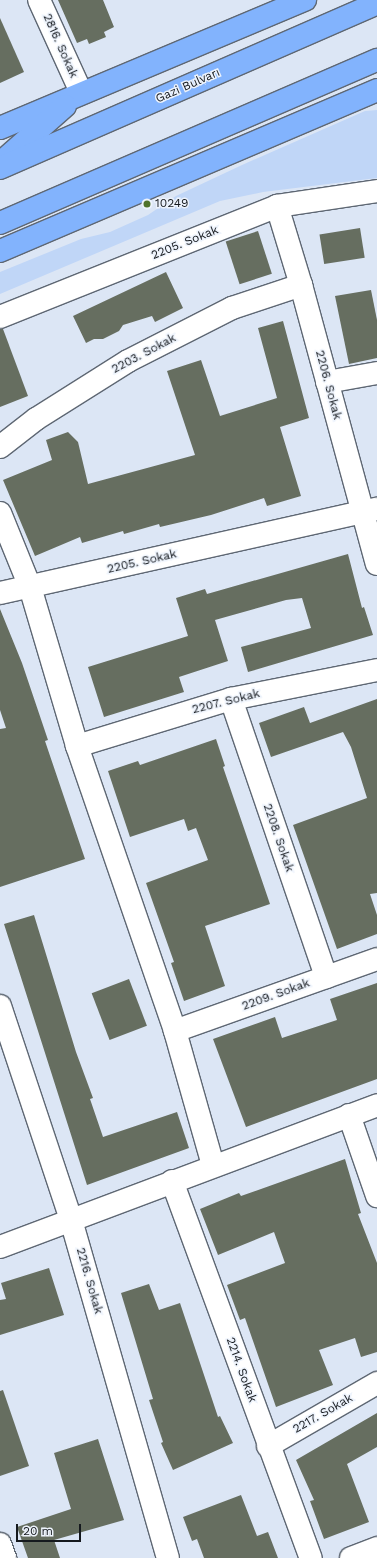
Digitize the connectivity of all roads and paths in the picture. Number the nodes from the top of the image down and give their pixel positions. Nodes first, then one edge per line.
1 (39, 0) edge
2 (305, 0) edge
3 (377, 4) edge
4 (377, 60) edge
5 (377, 90) edge
6 (81, 92) junction
7 (0, 128) edge
8 (0, 163) edge
9 (0, 168) edge
10 (196, 168) junction
11 (103, 180) junction
12 (377, 191) edge
13 (276, 206) junction
14 (0, 223) edge
15 (28, 240) junction
16 (0, 251) edge
17 (301, 286) junction
18 (0, 316) edge
19 (377, 373) edge
20 (327, 382) junction
21 (0, 446) edge
22 (370, 511) edge
23 (0, 513) edge
24 (377, 564) edge
25 (30, 587) junction
26 (0, 593) edge
27 (377, 670) edge
28 (231, 699) junction
29 (77, 746) junction
30 (377, 959) edge
31 (326, 977) junction
32 (0, 1006) edge
33 (175, 1031) junction
34 (377, 1104) edge
35 (349, 1115) junction
36 (213, 1165) junction
37 (172, 1181) junction
38 (377, 1196) edge
39 (71, 1220) junction
40 (0, 1246) edge
41 (377, 1383) edge
42 (268, 1446) junction
43 (0, 1544) edge
44 (377, 1548) edge
45 (5, 1558) edge
46 (168, 1558) edge
47 (311, 1558) edge
48 (351, 1558) edge

1 - 6 street, 2816. Sokak
2 - 6 highway
3 - 9 highway, Gazi Bulvarı
4 - 11 highway
5 - 10 highway
6 - 7 highway
6 - 8 highway
10 - 11 highway
10 - 15 highway
11 - 14 highway
11 - 15 highway
12 - 13 street, 2205. Sokak
13 - 17 street, 2206. Sokak
13 - 18 street, 2205. Sokak
15 - 16 highway
17 - 20 street, 2206. Sokak
17 - 21 street, 2203. Sokak
19 - 20 street
20 - 22 street, 2206. Sokak
22 - 24 street, 2206. Sokak
22 - 25 street, 2205. Sokak
23 - 25 street
25 - 26 street, 2205. Sokak
25 - 29 street
27 - 28 street, 2207. Sokak
28 - 29 street, 2207. Sokak
28 - 31 street, 2208. Sokak
29 - 33 street
30 - 31 street, 2209. Sokak
31 - 33 street, 2209. Sokak
32 - 39 street, 2216. Sokak
33 - 36 street
34 - 35 street
35 - 36 street
35 - 38 street
36 - 37 street
37 - 39 street
37 - 42 street, 2214. Sokak
39 - 40 street
39 - 46 street, 2216. Sokak
41 - 42 street, 2217. Sokak
42 - 47 street, 2214. Sokak
43 - 45 street
44 - 48 street

